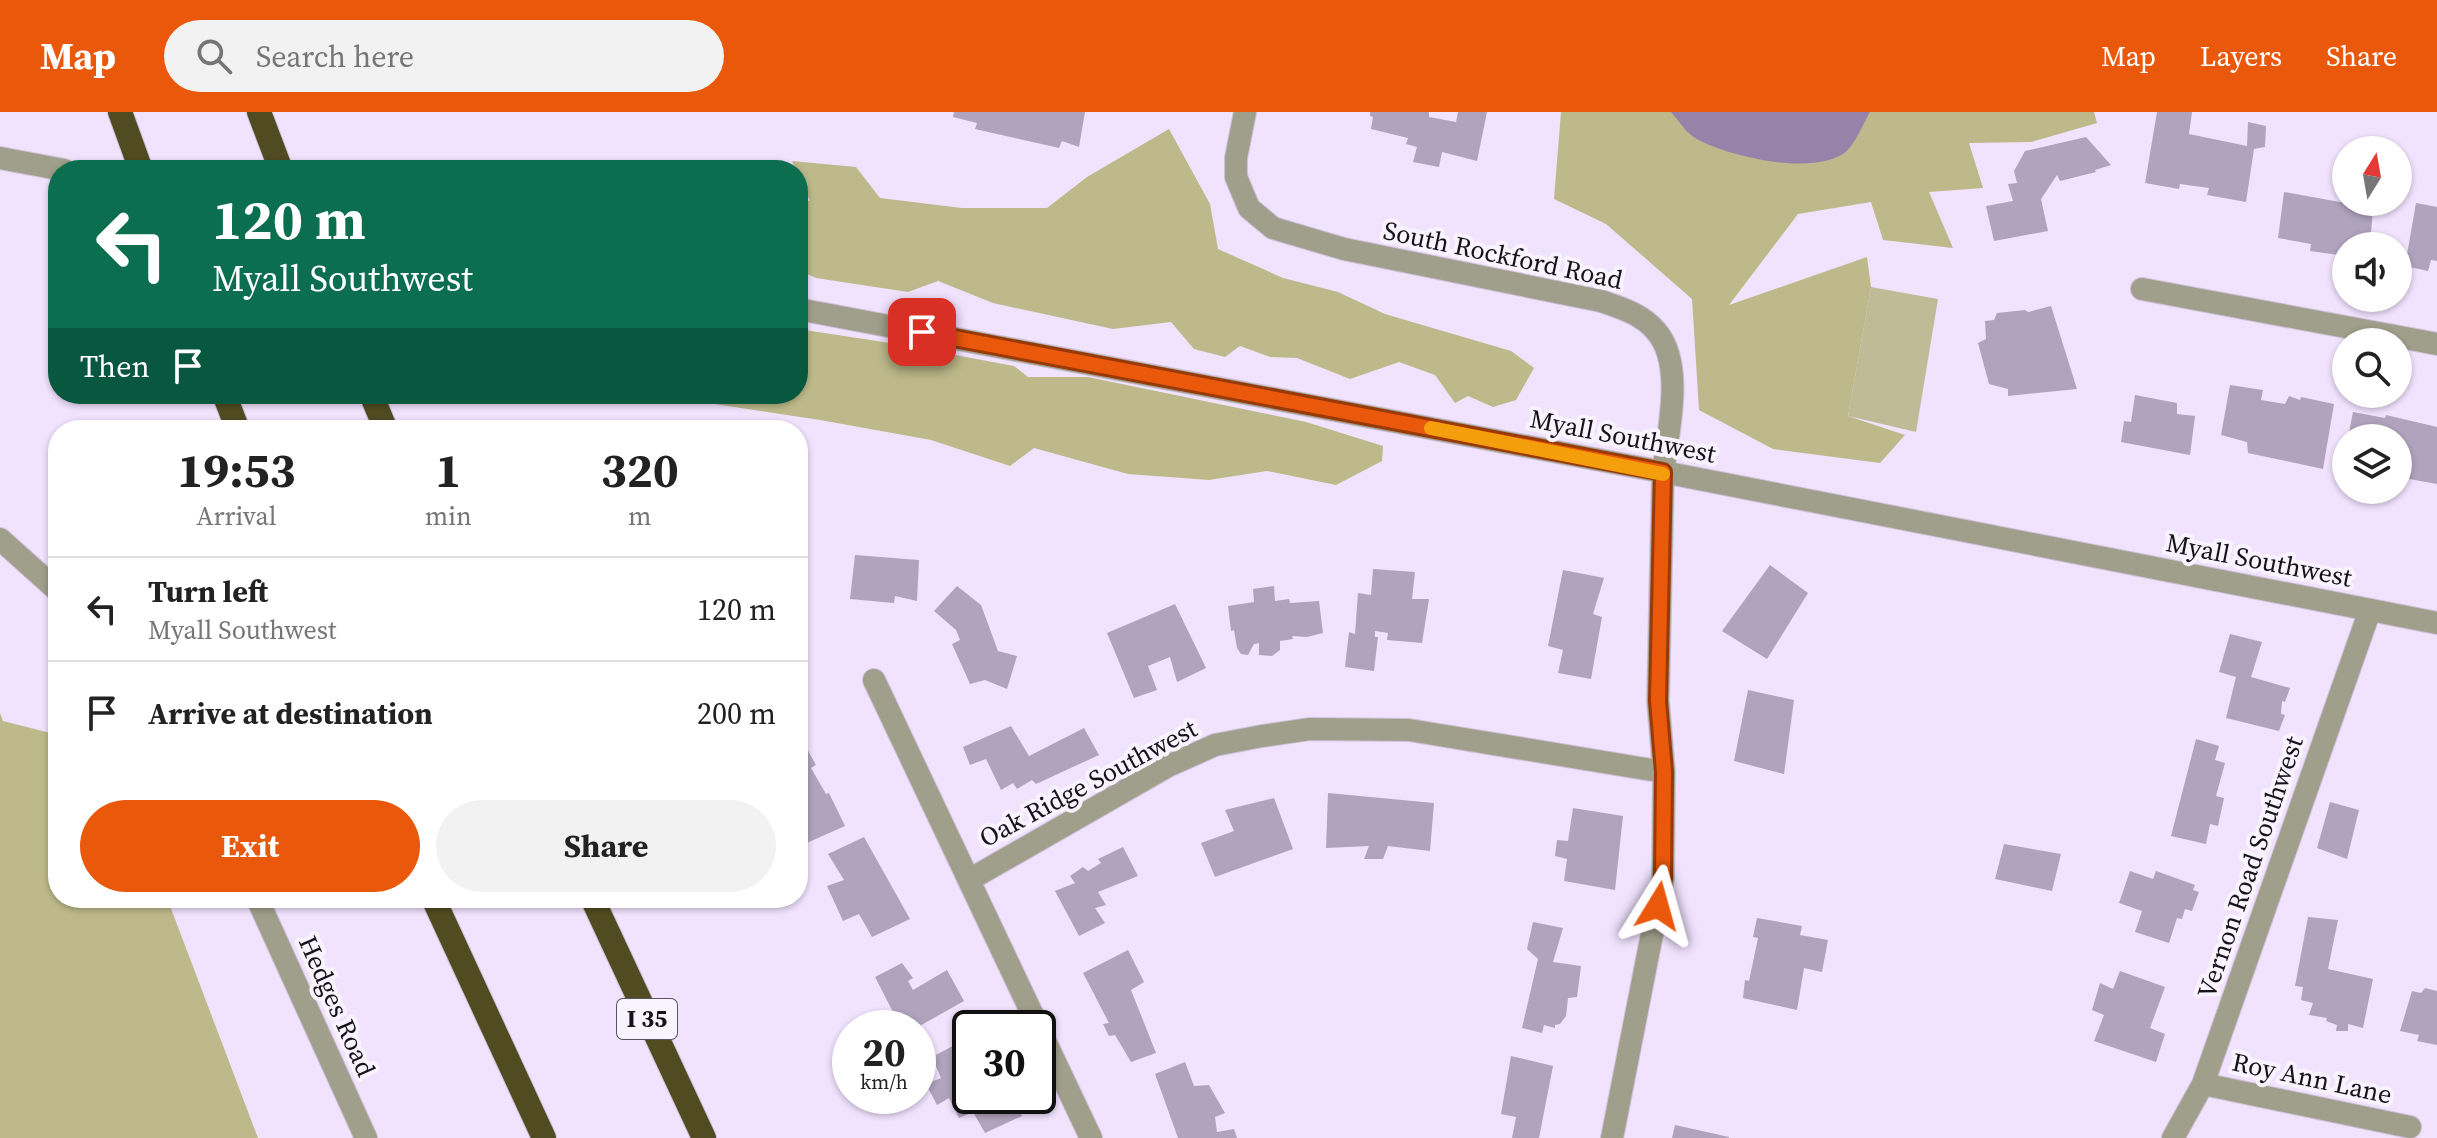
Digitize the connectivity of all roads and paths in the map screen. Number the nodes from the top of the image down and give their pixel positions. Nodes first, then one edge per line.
1 (120, 112) edge
2 (259, 112) edge
3 (1245, 112) edge
4 (0, 158) edge
5 (137, 160) edge
6 (277, 160) edge
7 (48, 167) edge
8 (2142, 289) dead end
9 (808, 311) edge
10 (2437, 344) edge
11 (1663, 472) junction
12 (0, 539) edge
13 (48, 582) edge
14 (2370, 610) junction
15 (2437, 623) edge
16 (874, 680) dead end
17 (1664, 772) junction
18 (969, 880) junction
19 (262, 908) edge
20 (438, 908) edge
21 (597, 908) edge
22 (2203, 1084) junction
23 (2410, 1127) dead end
24 (366, 1138) edge
25 (544, 1138) edge
26 (704, 1138) edge
27 (1091, 1138) edge
28 (1612, 1138) edge
29 (2173, 1138) edge

1 - 5 highway
2 - 6 highway
3 - 11 street, South Rockford Road
4 - 7 street
8 - 10 street
9 - 11 street, Myall Southwest
11 - 14 street, Myall Southwest
11 - 17 street, South Rockford Road
12 - 13 street
14 - 15 street, Myall Southwest
14 - 22 street, Vernon Road Southwest
16 - 18 street
17 - 18 street, Oak Ridge Southwest
17 - 28 street, South Rockford Road
18 - 27 street
19 - 24 street, Hedges Road
20 - 25 highway
21 - 26 highway, I 35
22 - 23 street, Roy Ann Lane
22 - 29 street, Vernon Road Southwest

